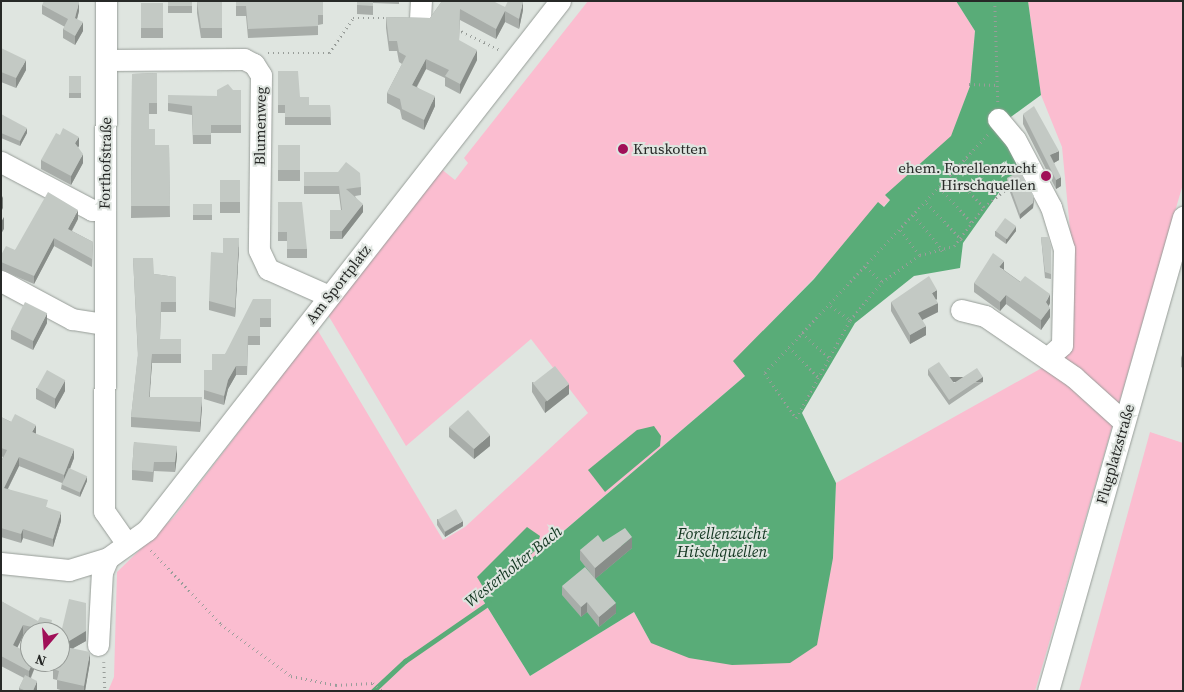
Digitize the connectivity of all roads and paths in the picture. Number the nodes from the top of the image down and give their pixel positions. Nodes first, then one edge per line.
1 (106, 1) edge
2 (560, 1) edge
3 (995, 1) edge
4 (391, 18) edge
5 (455, 28) edge
6 (516, 58) junction
7 (106, 60) junction
8 (254, 64) junction
9 (969, 84) dead end
10 (998, 86) junction
11 (998, 119) junction
12 (966, 159) junction
13 (1, 162) edge
14 (952, 174) junction
15 (940, 188) junction
16 (1004, 191) dead end
17 (996, 194) junction
18 (927, 202) junction
19 (984, 208) junction
20 (105, 210) junction
21 (914, 215) junction
22 (1183, 217) edge
23 (973, 224) junction
24 (901, 230) junction
25 (962, 240) junction
26 (943, 251) junction
27 (920, 254) junction
28 (866, 267) junction
29 (1, 281) edge
30 (882, 282) junction
31 (329, 296) junction
32 (831, 306) junction
33 (961, 310) dead end
34 (850, 320) junction
35 (105, 324) junction
36 (802, 333) junction
37 (789, 347) junction
38 (830, 358) junction
39 (1046, 358) junction
40 (818, 377) junction
41 (1124, 422) junction
42 (132, 540) junction
43 (108, 558) junction
44 (1, 563) edge
45 (101, 655) joint
46 (382, 690) edge
47 (105, 691) edge
48 (1048, 691) edge

1 - 7 street, Forthofstraße
2 - 6 street, Am Sportplatz
3 - 10 path
4 - 8 path
5 - 6 path
6 - 31 street, Am Sportplatz
7 - 8 street
7 - 20 street, Forthofstraße
8 - 31 street, Blumenweg
9 - 10 path
10 - 11 path
11 - 12 path
11 - 39 street
12 - 14 path
12 - 17 path
13 - 20 street
14 - 15 path
14 - 19 path
15 - 18 path
15 - 23 path
16 - 17 path
17 - 19 path
18 - 21 path
18 - 25 path
19 - 23 path
20 - 35 street, Forthofstraße
21 - 24 path
21 - 26 path
22 - 41 street, Flugplatzstraße
23 - 25 path
24 - 27 path
24 - 28 path
25 - 26 path
26 - 27 path
27 - 30 path
28 - 30 path
28 - 32 path
29 - 35 street
30 - 34 path
31 - 42 street, Am Sportplatz
32 - 34 path
32 - 36 path
33 - 39 street
34 - 38 path
35 - 42 street, Forthofstraße
36 - 37 path
36 - 38 path
37 - 40 path
37 - 40 path
38 - 40 path
39 - 41 street
41 - 48 street, Flugplatzstraße
42 - 43 street, Am Sportplatz
42 - 46 path
43 - 44 street, Am Sportplatz
43 - 45 street
45 - 47 path

